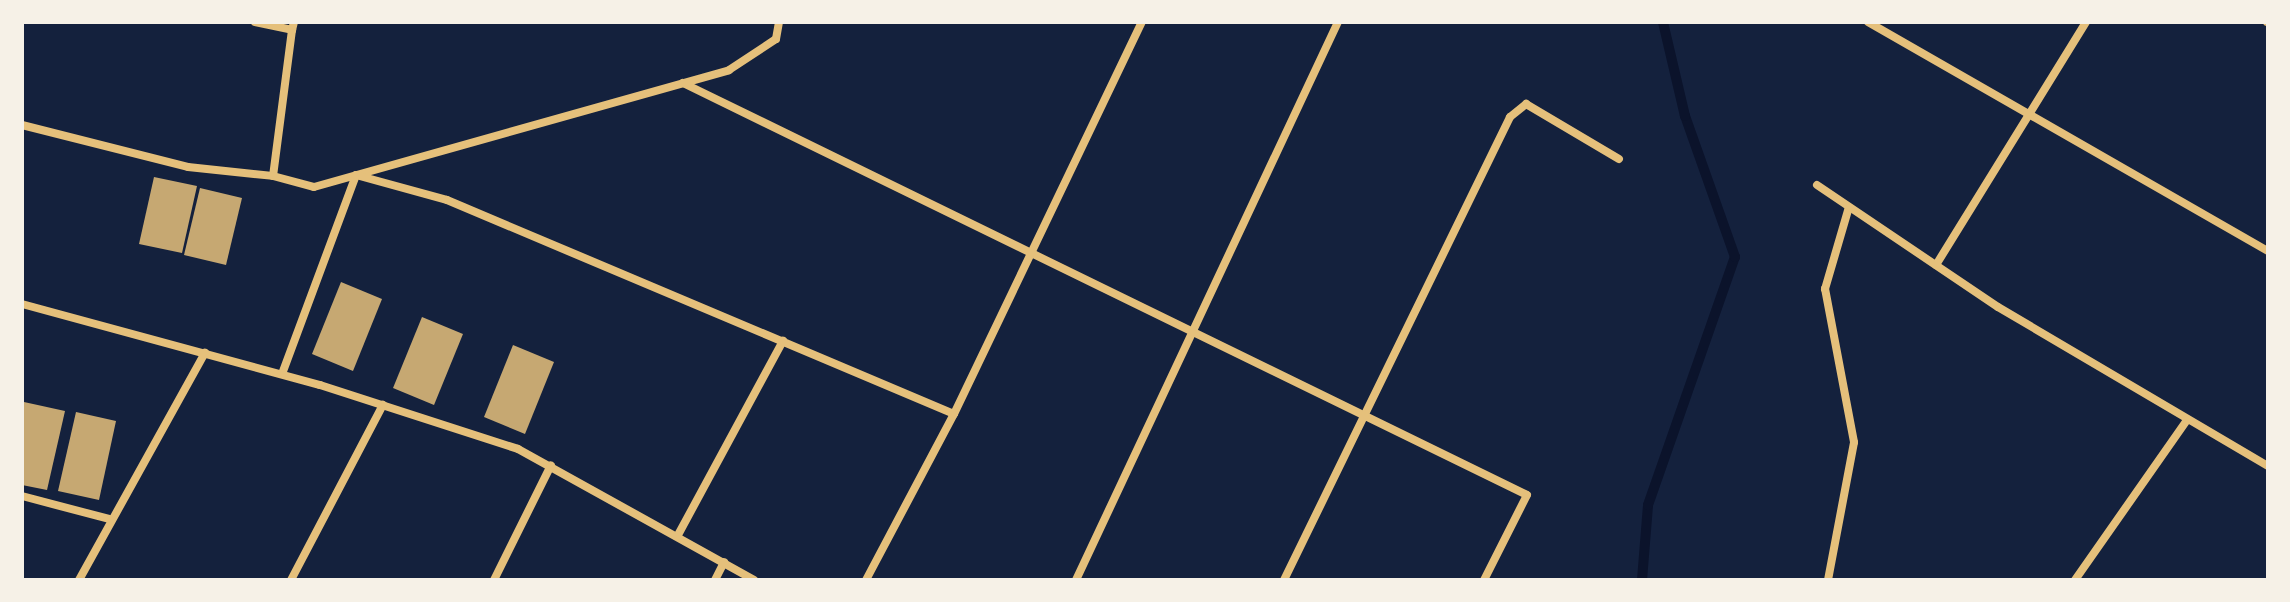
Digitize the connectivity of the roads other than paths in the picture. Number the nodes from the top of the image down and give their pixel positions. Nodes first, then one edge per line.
1 (255, 22) edge
2 (779, 22) edge
3 (1142, 22) edge
4 (1338, 22) edge
5 (1868, 22) edge
6 (2086, 22) edge
7 (293, 26) edge
8 (683, 83) junction
9 (2032, 116) junction
10 (22, 125) edge
11 (1619, 159) dead end
12 (356, 175) junction
13 (273, 176) junction
14 (1817, 185) dead end
15 (1849, 207) junction
16 (2268, 251) edge
17 (1033, 252) junction
18 (1936, 265) junction
19 (22, 304) edge
20 (1190, 333) junction
21 (783, 341) junction
22 (205, 353) junction
23 (282, 374) junction
24 (383, 405) junction
25 (954, 414) junction
26 (1359, 414) junction
27 (2187, 420) junction
28 (551, 465) junction
29 (2268, 466) edge
30 (22, 496) edge
31 (109, 519) junction
32 (678, 535) junction
33 (724, 562) junction
34 (79, 580) edge
35 (291, 580) edge
36 (494, 580) edge
37 (715, 580) edge
38 (754, 580) edge
39 (866, 580) edge
40 (1076, 580) edge
41 (1284, 580) edge
42 (1484, 580) edge
43 (1828, 580) edge
44 (2075, 580) edge

1 - 7 street
2 - 8 street
3 - 17 street
4 - 20 street
5 - 9 street
6 - 9 street
7 - 13 street
8 - 12 street
8 - 17 street
9 - 16 street
9 - 18 street
10 - 13 street
11 - 26 street
12 - 13 street
12 - 21 street
12 - 23 street
14 - 15 street
15 - 18 street
15 - 43 street
17 - 20 street
17 - 25 street
18 - 27 street
19 - 22 street
20 - 26 street
20 - 40 street
21 - 25 street
21 - 32 street
22 - 23 street
22 - 31 street
23 - 24 street
24 - 28 street
24 - 35 street
25 - 39 street
26 - 41 street
26 - 42 street
27 - 29 street
27 - 44 street
28 - 32 street
28 - 36 street
30 - 31 street
31 - 34 street
32 - 33 street
33 - 37 street
33 - 38 street

